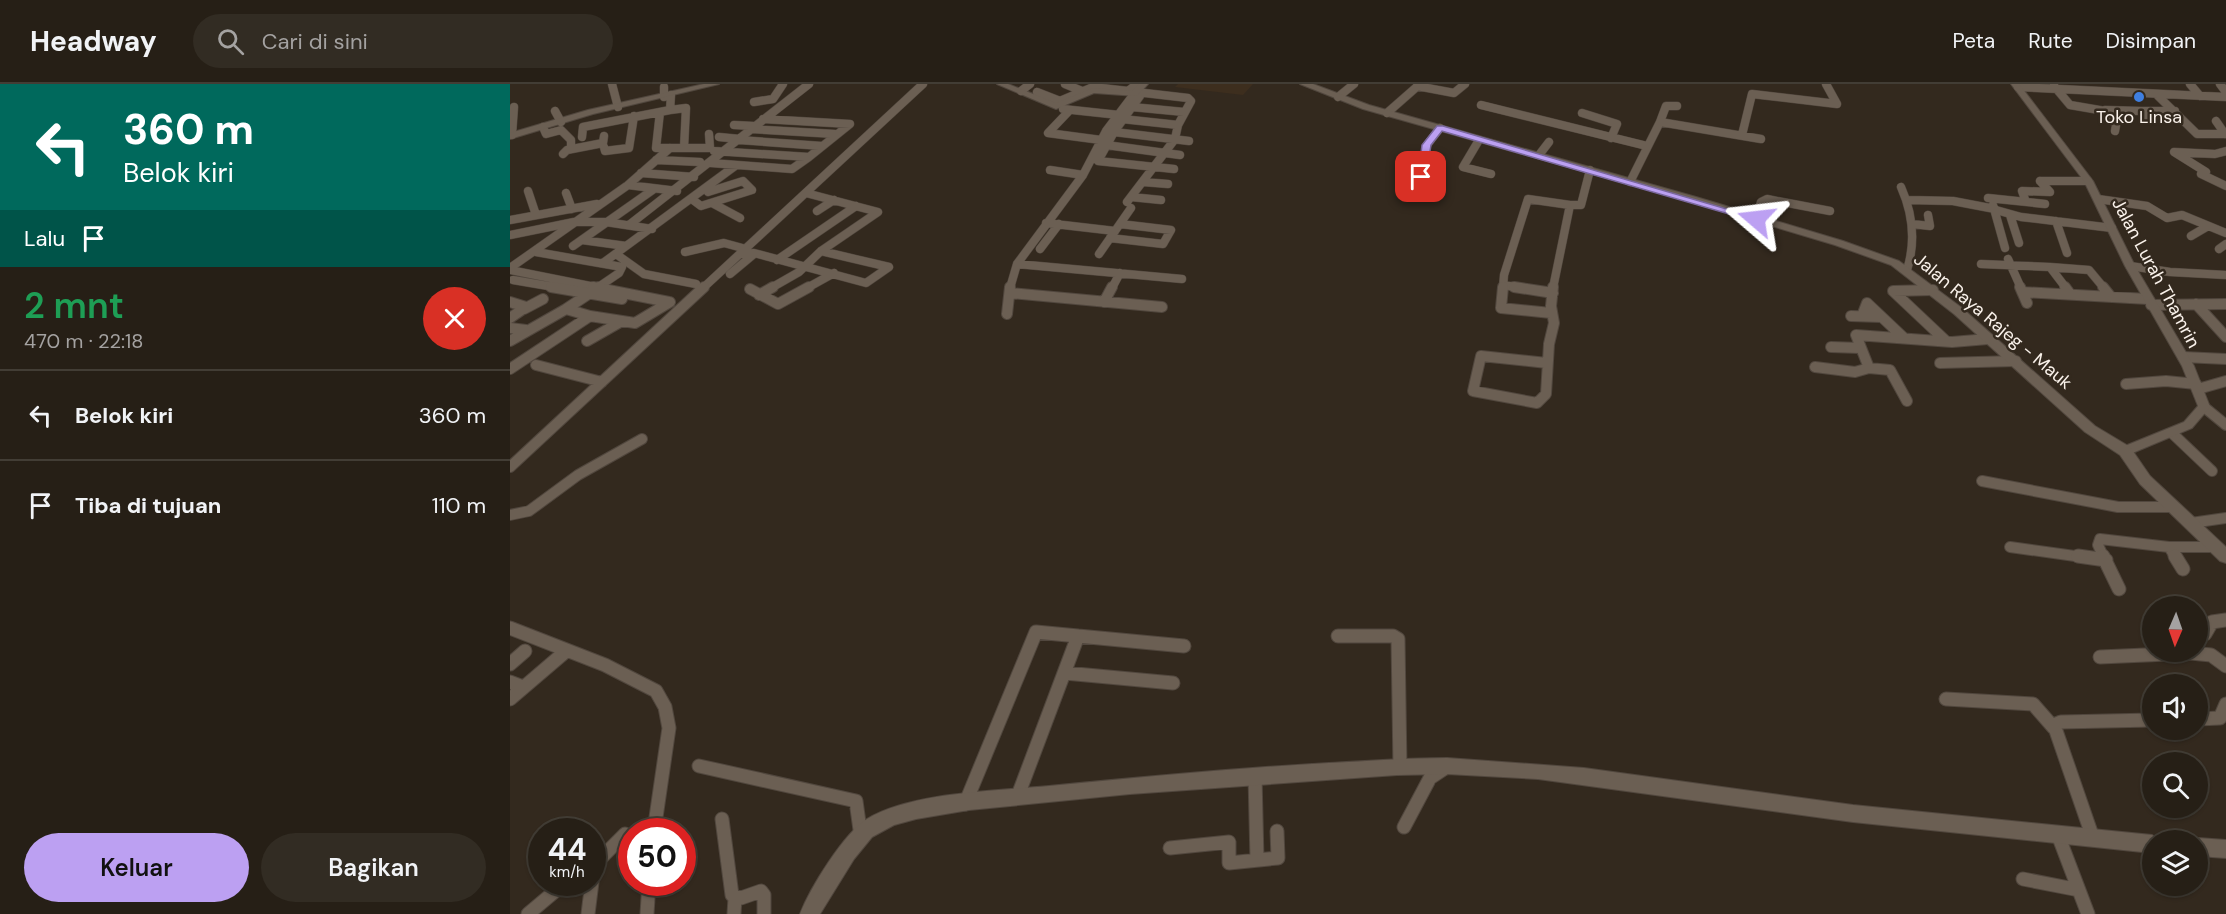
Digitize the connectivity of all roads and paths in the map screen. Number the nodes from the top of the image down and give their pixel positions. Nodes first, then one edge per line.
1 (622, 84) edge
2 (716, 84) edge
3 (783, 84) edge
4 (809, 84) edge
5 (923, 84) edge
6 (1001, 84) edge
7 (1065, 84) edge
8 (1144, 84) edge
9 (1305, 84) edge
10 (1354, 84) edge
11 (1465, 84) edge
12 (1826, 84) edge
13 (2120, 84) edge
14 (2190, 84) edge
15 (2220, 84) edge
16 (613, 85) edge
17 (1104, 85) edge
18 (1419, 85) edge
19 (2016, 85) edge
20 (1025, 86) edge
21 (2162, 86) dead end
22 (2055, 87) edge
23 (1136, 90) edge
24 (2226, 91) edge
25 (1037, 92) dead end
26 (1082, 92) junction
27 (666, 93) junction
28 (2128, 93) junction
29 (2157, 95) junction
30 (2170, 95) junction
31 (2200, 96) junction
32 (1338, 97) junction
33 (2226, 97) edge
34 (754, 102) dead end
35 (1481, 105) dead end
36 (1056, 106) junction
37 (1677, 106) dead end
38 (514, 107) dead end
39 (618, 107) junction
40 (1132, 107) junction
41 (670, 110) junction
42 (555, 111) dead end
43 (660, 111) junction
44 (1069, 111) junction
45 (2105, 111) junction
46 (2141, 111) junction
47 (2175, 111) junction
48 (1184, 112) junction
49 (1387, 113) junction
50 (1582, 113) dead end
51 (634, 116) junction
52 (1120, 117) junction
53 (763, 119) junction
54 (2151, 120) dead end
55 (2216, 121) dead end
56 (561, 122) junction
57 (608, 122) junction
58 (1660, 122) junction
59 (734, 125) dead end
60 (1178, 125) junction
61 (543, 127) junction
62 (753, 128) junction
63 (1440, 128) junction
64 (2115, 131) dead end
65 (1114, 132) junction
66 (709, 134) dead end
67 (835, 134) junction
68 (2210, 134) junction
69 (2226, 134) edge
70 (1742, 135) junction
71 (511, 136) edge
72 (582, 137) dead end
73 (719, 137) dead end
74 (1611, 138) junction
75 (1761, 138) dead end
76 (740, 139) junction
77 (1175, 139) junction
78 (1479, 140) junction
79 (1189, 141) dead end
80 (1103, 142) junction
81 (1549, 142) dead end
82 (822, 146) junction
83 (1647, 146) junction
84 (604, 147) dead end
85 (670, 148) junction
86 (684, 148) junction
87 (571, 149) junction
88 (2226, 150) edge
89 (714, 151) dead end
90 (725, 152) junction
91 (1165, 153) junction
92 (563, 154) dead end
93 (1180, 155) dead end
94 (1539, 155) junction
95 (809, 157) junction
96 (656, 160) junction
97 (700, 162) dead end
98 (711, 164) junction
99 (735, 165) junction
100 (1155, 166) junction
101 (1174, 169) dead end
102 (1050, 170) dead end
103 (1590, 170) junction
104 (641, 173) junction
105 (1491, 174) dead end
106 (1083, 175) junction
107 (694, 177) junction
108 (1421, 177) dead end
109 (2088, 181) junction
110 (1143, 182) junction
111 (1630, 182) junction
112 (1168, 184) dead end
113 (628, 185) junction
114 (2226, 186) edge
115 (1901, 187) dead end
116 (654, 189) junction
117 (528, 191) dead end
118 (603, 191) dead end
119 (676, 191) junction
120 (566, 193) dead end
121 (806, 193) junction
122 (742, 194) junction
123 (834, 197) junction
124 (2098, 199) junction
125 (694, 200) junction
126 (752, 200) dead end
127 (1161, 200) dead end
128 (1908, 200) junction
129 (603, 202) junction
130 (1130, 202) junction
131 (2026, 202) junction
132 (712, 203) junction
133 (2045, 204) dead end
134 (1570, 205) junction
135 (856, 206) junction
136 (572, 209) junction
137 (1995, 209) junction
138 (1830, 211) dead end
139 (817, 212) dead end
140 (536, 215) junction
141 (1928, 215) dead end
142 (2010, 215) junction
143 (740, 218) dead end
144 (1756, 219) junction
145 (510, 220) edge
146 (2056, 221) junction
147 (574, 222) junction
148 (606, 222) junction
149 (1046, 223) junction
150 (1059, 224) junction
151 (1912, 224) junction
152 (629, 225) junction
153 (2208, 226) junction
154 (2112, 228) junction
155 (652, 229) junction
156 (1115, 231) junction
157 (2226, 233) edge
158 (510, 235) edge
159 (2191, 236) dead end
160 (582, 240) junction
161 (2019, 243) dead end
162 (573, 246) dead end
163 (627, 246) junction
164 (2005, 248) dead end
165 (1040, 249) dead end
166 (821, 251) junction
167 (536, 252) junction
168 (685, 252) dead end
169 (747, 252) junction
170 (2067, 252) dead end
171 (616, 254) junction
172 (1099, 254) dead end
173 (777, 260) junction
174 (2009, 262) junction
175 (603, 263) junction
176 (1017, 264) junction
177 (1981, 264) dead end
178 (2130, 266) junction
179 (634, 267) junction
180 (805, 267) junction
181 (2050, 267) junction
182 (510, 269) edge
183 (1907, 270) junction
184 (621, 271) junction
185 (524, 272) junction
186 (834, 273) junction
187 (1120, 273) junction
188 (730, 274) dead end
189 (2226, 275) edge
190 (1182, 279) dead end
191 (511, 281) edge
192 (696, 284) dead end
193 (1503, 285) junction
194 (598, 287) junction
195 (750, 289) dead end
196 (1933, 290) junction
197 (2022, 292) junction
198 (590, 293) junction
199 (1010, 293) junction
200 (1553, 293) junction
201 (2070, 294) junction
202 (759, 295) junction
203 (2111, 297) junction
204 (543, 299) dead end
205 (689, 301) junction
206 (510, 302) edge
207 (669, 302) junction
208 (1104, 302) junction
209 (2150, 302) junction
210 (2027, 303) dead end
211 (2196, 304) junction
212 (2226, 304) edge
213 (660, 307) junction
214 (1162, 307) dead end
215 (525, 309) junction
216 (566, 309) junction
217 (1551, 313) junction
218 (1007, 314) dead end
219 (590, 316) junction
220 (1851, 316) dead end
221 (510, 318) edge
222 (622, 321) junction
223 (510, 328) edge
224 (526, 330) junction
225 (2226, 337) edge
226 (1904, 338) junction
227 (1988, 339) junction
228 (587, 340) dead end
229 (510, 341) edge
230 (1946, 341) junction
231 (1831, 347) dead end
232 (1860, 348) junction
233 (510, 357) edge
234 (2183, 357) junction
235 (2226, 359) edge
236 (522, 360) junction
237 (2016, 361) junction
238 (1547, 363) junction
239 (1940, 363) dead end
240 (536, 365) dead end
241 (1815, 368) dead end
242 (1869, 368) junction
243 (510, 369) edge
244 (2226, 381) edge
245 (602, 382) junction
246 (2126, 384) dead end
247 (2197, 386) junction
248 (1907, 401) dead end
249 (2204, 407) junction
250 (2226, 425) edge
251 (2172, 433) junction
252 (642, 439) dead end
253 (2125, 451) junction
254 (513, 461) edge
255 (2212, 471) dead end
256 (1982, 481) dead end
257 (2174, 507) junction
258 (510, 515) edge
259 (2226, 518) edge
260 (2191, 523) junction
261 (2010, 547) dead end
262 (2169, 547) junction
263 (2216, 547) junction
264 (2226, 557) edge
265 (2106, 560) junction
266 (2183, 569) dead end
267 (2119, 589) dead end
268 (2226, 620) edge
269 (510, 628) edge
270 (2208, 629) edge
271 (1078, 636) junction
272 (1338, 636) dead end
273 (1184, 646) dead end
274 (525, 651) dead end
275 (565, 652) junction
276 (2100, 657) dead end
277 (510, 664) edge
278 (2226, 666) edge
279 (1065, 673) junction
280 (510, 682) edge
281 (1173, 683) dead end
282 (523, 687) junction
283 (510, 699) edge
284 (1946, 699) dead end
285 (2226, 704) edge
286 (2208, 719) edge
287 (2142, 720) edge
288 (2054, 728) junction
289 (699, 766) dead end
290 (1448, 766) junction
291 (1400, 768) junction
292 (1255, 776) junction
293 (1017, 798) junction
294 (965, 805) junction
295 (656, 818) edge
296 (722, 819) dead end
297 (1404, 827) dead end
298 (1277, 831) dead end
299 (2058, 835) junction
300 (861, 837) junction
301 (2093, 838) junction
302 (618, 841) edge
303 (2142, 843) edge
304 (1170, 848) dead end
305 (2208, 848) edge
306 (2226, 849) edge
307 (606, 853) edge
308 (1257, 860) junction
309 (2023, 879) dead end
310 (2079, 890) junction
311 (549, 896) edge
312 (590, 896) edge
313 (648, 896) edge
314 (735, 898) junction
315 (528, 914) edge
316 (588, 914) edge
317 (647, 914) edge
318 (734, 914) edge
319 (764, 914) edge
320 (809, 914) edge
321 (2088, 914) edge

1 - 16 street
2 - 27 street
3 - 34 street
4 - 53 street
5 - 121 street
6 - 20 street
7 - 26 street
8 - 23 street
9 - 32 main road, Jalan Raya Rajeg - Mauk
10 - 32 street
11 - 18 street
12 - 70 street
13 - 28 street
14 - 31 street
15 - 24 street
16 - 39 street
17 - 23 street
17 - 26 street
18 - 49 street
19 - 22 street
19 - 109 street, Jalan Lurah Thamrin
20 - 36 street
21 - 30 street
22 - 28 street
22 - 45 street
23 - 36 street
23 - 40 street
23 - 48 street
23 - 52 street
25 - 26 street
27 - 39 street
27 - 41 street
28 - 29 street
29 - 30 street
29 - 47 street
30 - 31 street
31 - 33 street
32 - 49 main road, Jalan Raya Rajeg - Mauk
35 - 74 street
36 - 44 street
37 - 58 street
38 - 71 street
39 - 56 street
40 - 48 street
40 - 52 street
41 - 43 street
41 - 86 street
42 - 56 street
43 - 51 street
43 - 85 street
44 - 52 street
44 - 80 street
45 - 46 street
45 - 64 street
46 - 47 street
46 - 54 street
47 - 68 street
48 - 60 street
49 - 63 main road, Jalan Raya Rajeg - Mauk
50 - 74 street
51 - 57 street
51 - 84 street
52 - 60 street
52 - 65 street
52 - 80 street
53 - 62 street
53 - 67 street
55 - 69 street
56 - 61 street
57 - 72 street
57 - 87 street
58 - 70 street
58 - 83 street
59 - 62 street
60 - 77 street
61 - 71 street
61 - 87 street
62 - 67 street
62 - 76 street
63 - 78 main road, Jalan Raya Rajeg - Mauk
63 - 108 street
65 - 77 street
65 - 80 street
66 - 86 street
67 - 82 street
68 - 69 street
68 - 88 street
70 - 75 street
73 - 76 street
74 - 83 street
76 - 82 street
76 - 90 street
77 - 79 street
77 - 91 street
78 - 94 main road, Jalan Raya Rajeg - Mauk
78 - 105 street
80 - 91 street
80 - 100 street
80 - 106 street
81 - 94 street
82 - 95 street
83 - 111 street
85 - 86 street
85 - 96 street
87 - 92 street
88 - 114 street
89 - 90 street
90 - 95 street
90 - 98 street
91 - 93 street
91 - 100 street
94 - 103 main road, Jalan Raya Rajeg - Mauk
95 - 99 street
96 - 97 street
96 - 104 street
98 - 99 street
98 - 107 street
99 - 125 street
100 - 101 street
100 - 110 street
102 - 106 street
103 - 111 main road, Jalan Raya Rajeg - Mauk
103 - 134 street
104 - 107 street
104 - 113 street
106 - 149 street
107 - 119 street
109 - 124 street, Jalan Lurah Thamrin
109 - 131 street
110 - 112 street
110 - 130 street
111 - 144 main road, Jalan Raya Rajeg - Mauk
113 - 116 street
113 - 129 street
115 - 128 street
116 - 119 street
116 - 148 street
117 - 140 street
118 - 129 street
119 - 152 street
120 - 136 street
121 - 123 street
121 - 169 street
122 - 125 street
122 - 126 street
122 - 132 street
123 - 135 street
123 - 139 street
124 - 153 street
124 - 154 street, Jalan Lurah Thamrin
125 - 132 street
125 - 155 street
127 - 130 street
128 - 137 street
128 - 151 street
129 - 136 street
129 - 147 street
130 - 156 street
131 - 133 street
131 - 137 street
132 - 143 street
134 - 193 street
134 - 200 street
135 - 166 street
135 - 173 street
136 - 140 street
137 - 142 street
137 - 164 street
138 - 144 street
140 - 145 street
141 - 151 street
142 - 146 street
142 - 161 street
144 - 183 main road, Jalan Raya Rajeg - Mauk
146 - 154 street
146 - 170 street
147 - 148 street
147 - 158 street
147 - 167 street
148 - 152 street
148 - 160 street
149 - 150 street
149 - 176 street
150 - 156 street
150 - 165 street
151 - 183 street
152 - 155 street
153 - 157 street
153 - 159 street
154 - 178 street, Jalan Lurah Thamrin
155 - 163 street
156 - 156 street
156 - 172 street
160 - 162 street
160 - 163 street
163 - 171 street
166 - 180 street
166 - 186 street
167 - 175 street
167 - 182 street
168 - 169 street
169 - 173 street
169 - 188 street
169 - 205 street
171 - 175 street
171 - 179 street
173 - 180 street
174 - 177 street
174 - 181 street
174 - 197 street
175 - 184 street
176 - 187 street
176 - 199 street
178 - 189 street
178 - 209 street, Jalan Lurah Thamrin
179 - 184 street
179 - 192 street
180 - 186 street
180 - 202 street
181 - 201 street
181 - 203 street
182 - 185 street
183 - 196 main road, Jalan Raya Rajeg - Mauk
184 - 194 street
185 - 191 street
185 - 194 street
186 - 202 street
187 - 190 street
187 - 208 street
191 - 198 street
193 - 200 street
193 - 217 street
194 - 198 street
194 - 207 street
195 - 202 street
196 - 227 main road, Jalan Raya Rajeg - Mauk
196 - 230 street
197 - 201 street
197 - 210 street
198 - 213 street
198 - 216 street
199 - 208 street
199 - 218 street
200 - 217 street
201 - 203 street
203 - 209 street
204 - 215 street
205 - 207 street
205 - 245 street
206 - 215 street
207 - 213 street
208 - 214 street
209 - 211 street
209 - 234 street, Jalan Lurah Thamrin
211 - 212 street
211 - 225 street
213 - 222 street
215 - 221 street
216 - 219 street
216 - 224 street
217 - 238 street
219 - 222 street
219 - 236 street
220 - 226 street
222 - 228 street
223 - 224 street
224 - 229 street
226 - 230 street
226 - 232 street
227 - 230 street
227 - 237 main road, Jalan Raya Rajeg - Mauk
231 - 232 street
232 - 242 street
233 - 236 street
234 - 235 street
234 - 247 street, Jalan Lurah Thamrin
236 - 243 street
237 - 239 street
237 - 253 main road, Jalan Raya Rajeg - Mauk
238 - 238 street
240 - 245 street
241 - 242 street
242 - 248 street
244 - 247 street
245 - 254 street
246 - 247 street
247 - 249 street, Jalan Lurah Thamrin
249 - 250 street
249 - 251 street
251 - 253 street
251 - 255 street
252 - 258 street
253 - 257 main road, Jalan Raya Rajeg - Mauk
256 - 257 street
257 - 260 main road, Jalan Raya Rajeg - Mauk
259 - 260 street
260 - 263 main road, Jalan Raya Rajeg - Mauk
261 - 265 street
262 - 263 street
262 - 265 street
262 - 266 street
263 - 264 main road, Jalan Raya Rajeg - Mauk
265 - 267 street
268 - 270 street
269 - 275 street
271 - 273 street
271 - 279 street
271 - 294 street
272 - 291 street
274 - 277 street
275 - 282 street
275 - 295 street
276 - 278 street
279 - 281 street
279 - 293 street
280 - 282 street
282 - 283 street
284 - 288 street
285 - 286 street
287 - 288 street
288 - 301 street
289 - 300 street
290 - 291 street
290 - 297 street
290 - 299 street
291 - 292 street
292 - 293 street
292 - 308 street
293 - 294 street
294 - 300 street
296 - 314 street
298 - 308 street
299 - 301 street
299 - 310 street
300 - 320 street
301 - 303 street
302 - 307 street
304 - 308 street
305 - 306 street
309 - 310 street
310 - 321 street
311 - 315 street
312 - 316 street
313 - 317 street
314 - 318 street
314 - 319 street

